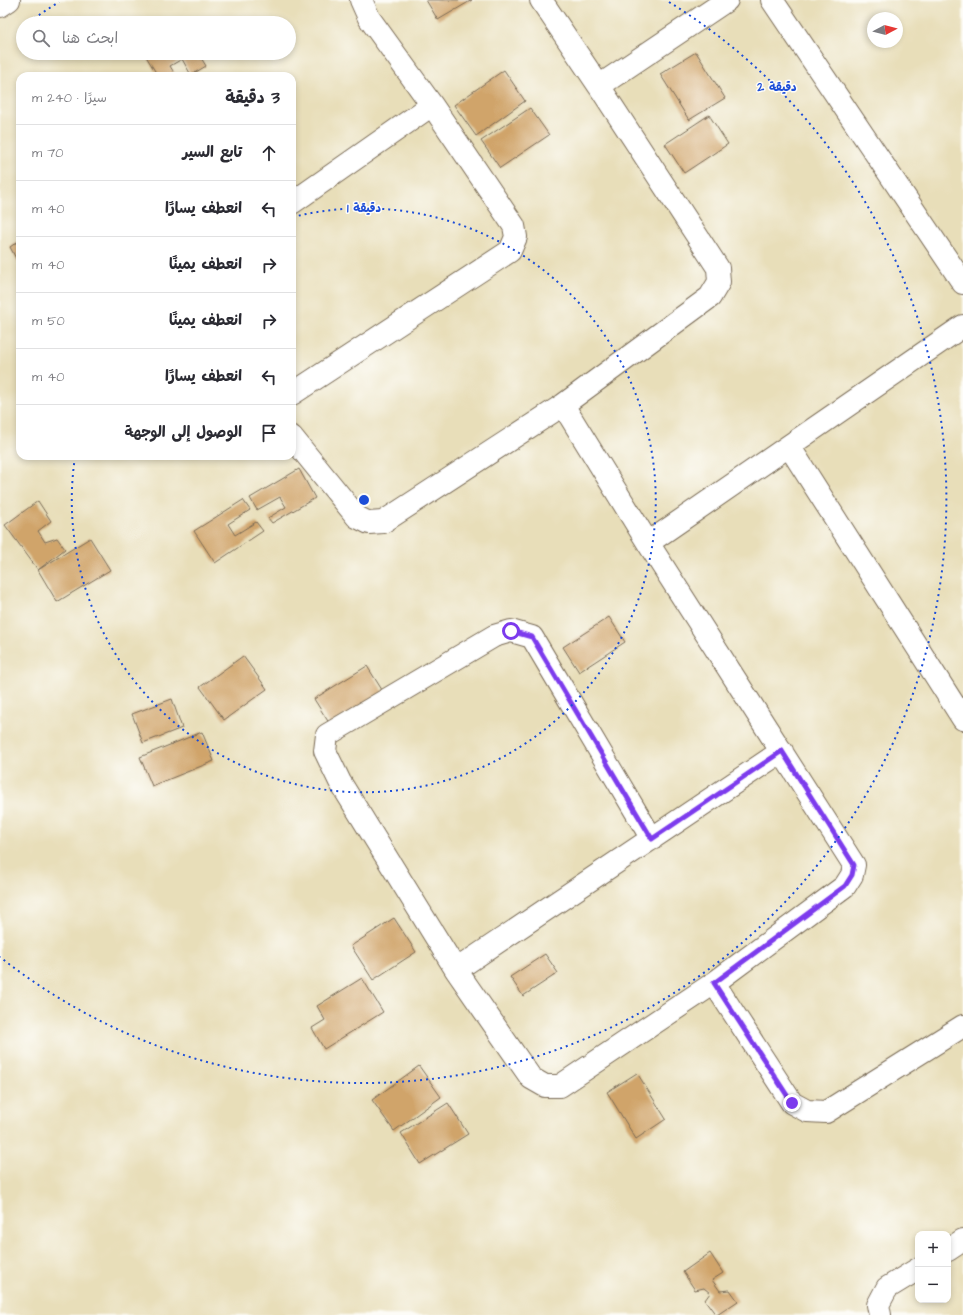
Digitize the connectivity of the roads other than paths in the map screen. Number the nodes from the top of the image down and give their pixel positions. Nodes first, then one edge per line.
1 (9, 0) edge
2 (361, 0) edge
3 (542, 0) edge
4 (727, 0) edge
5 (772, 0) edge
6 (0, 6) edge
7 (599, 86) junction
8 (432, 105) junction
9 (296, 200) edge
10 (963, 282) edge
11 (963, 326) edge
12 (296, 391) edge
13 (563, 404) junction
14 (296, 442) edge
15 (789, 446) junction
16 (648, 543) junction
17 (963, 719) edge
18 (782, 751) junction
19 (652, 839) junction
20 (456, 970) junction
21 (714, 983) junction
22 (963, 1026) edge
23 (963, 1240) edge
24 (951, 1248) edge
25 (915, 1270) edge
26 (880, 1315) edge

1 - 6 street
2 - 8 street
3 - 7 street
4 - 7 street
5 - 10 street
7 - 13 street
8 - 9 street
8 - 12 street
11 - 15 street
13 - 14 street
13 - 16 street
15 - 16 street
15 - 17 street
16 - 18 street
18 - 19 street
18 - 21 street
19 - 20 street
19 - 20 street
20 - 21 street
21 - 22 street
23 - 24 street
25 - 26 street

